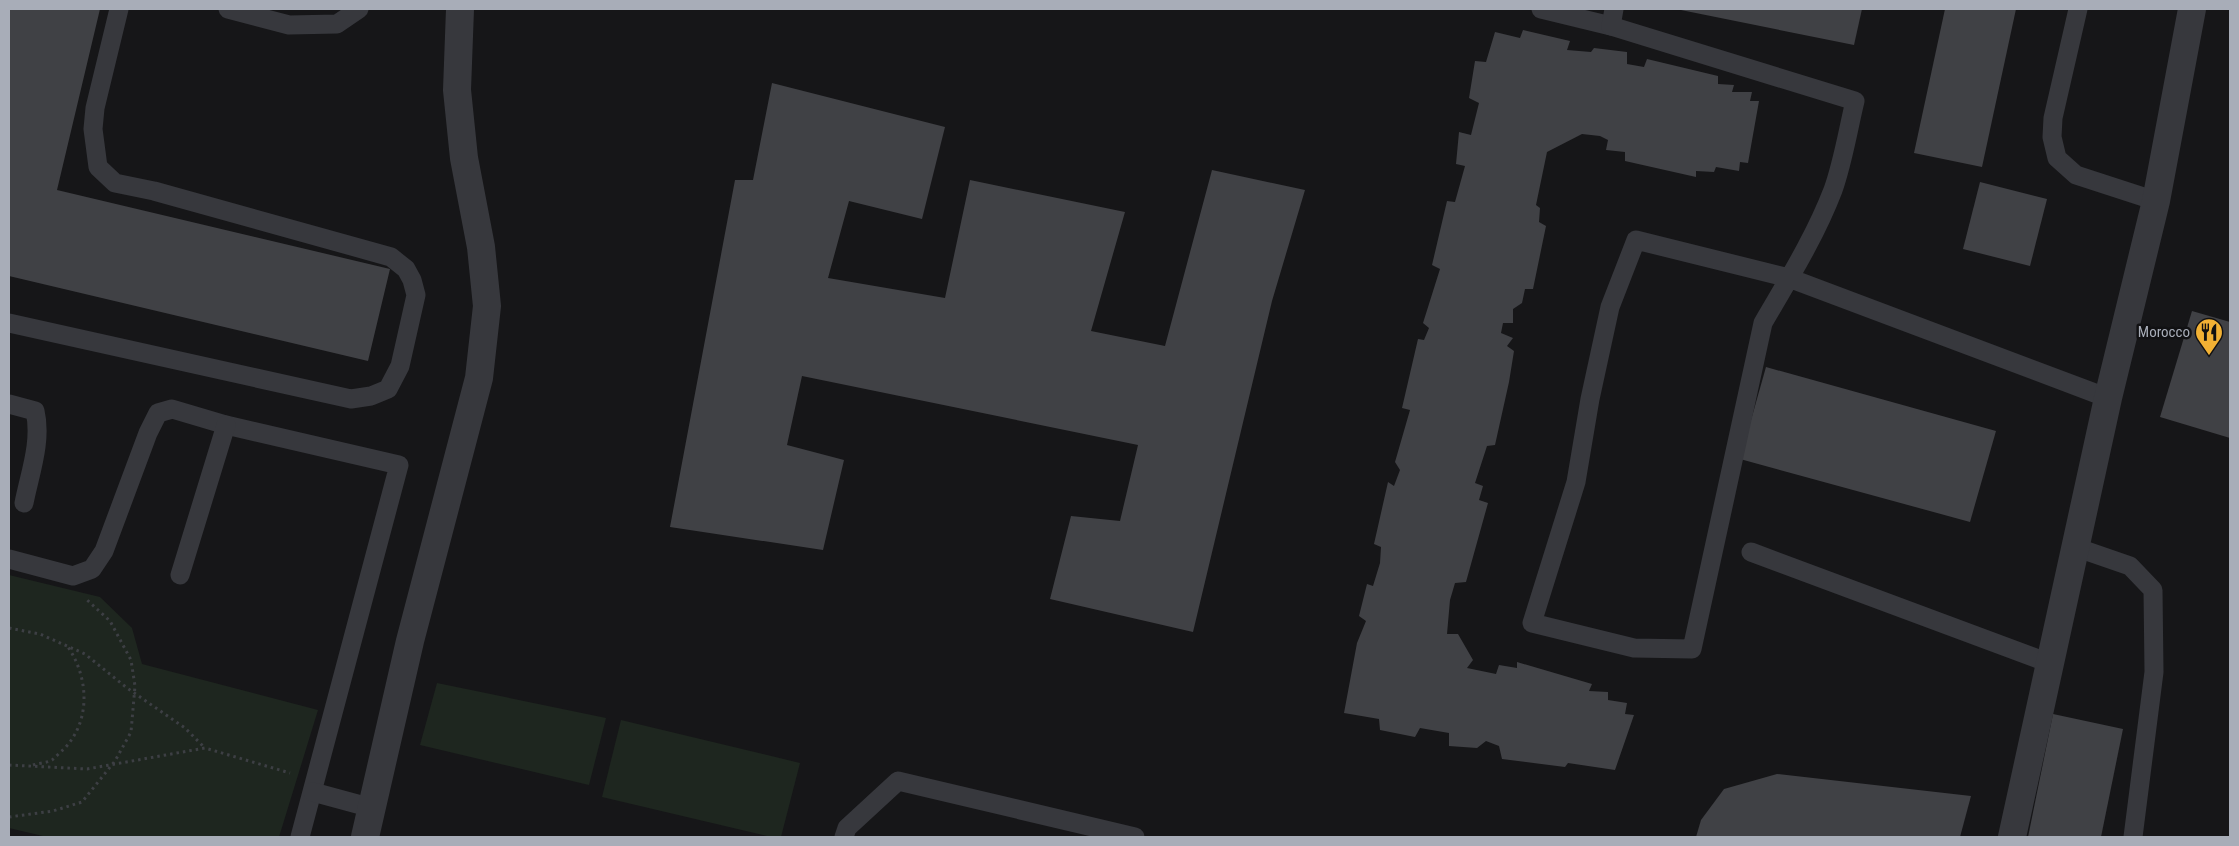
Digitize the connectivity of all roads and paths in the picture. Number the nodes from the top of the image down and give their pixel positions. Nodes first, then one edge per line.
1 (119, 9) edge
2 (228, 9) edge
3 (359, 9) edge
4 (460, 9) edge
5 (1541, 9) edge
6 (2078, 9) edge
7 (2192, 9) edge
8 (1613, 17) edge
9 (2156, 201) junction
10 (1789, 278) junction
11 (9, 323) edge
12 (2108, 398) junction
13 (9, 404) edge
14 (226, 425) junction
15 (24, 503) dead end
16 (2075, 547) junction
17 (1751, 552) dead end
18 (9, 559) edge
19 (180, 575) dead end
20 (78, 595) dead end
21 (9, 628) edge
22 (68, 647) junction
23 (2049, 663) junction
24 (134, 693) junction
25 (205, 748) junction
26 (9, 765) edge
27 (30, 766) junction
28 (111, 766) junction
29 (314, 787) junction
30 (372, 808) junction
31 (9, 817) edge
32 (300, 837) edge
33 (365, 837) edge
34 (844, 837) edge
35 (1134, 837) edge
36 (2012, 837) edge
37 (2133, 837) edge

1 - 11 lane
2 - 3 lane
4 - 30 street
5 - 8 lane
6 - 9 lane
7 - 9 street
8 - 10 lane
9 - 12 street
10 - 10 lane
10 - 12 lane
12 - 16 street
13 - 15 lane
14 - 18 lane
14 - 19 lane
14 - 29 lane
16 - 23 street
16 - 37 lane
17 - 23 lane
20 - 24 path
21 - 22 path
22 - 24 path
22 - 27 path
23 - 36 street
24 - 25 path
24 - 28 path
25 - 28 path
25 - 29 path
26 - 27 path
27 - 28 path
28 - 31 path
29 - 30 lane
29 - 32 lane
30 - 33 street
34 - 35 lane

